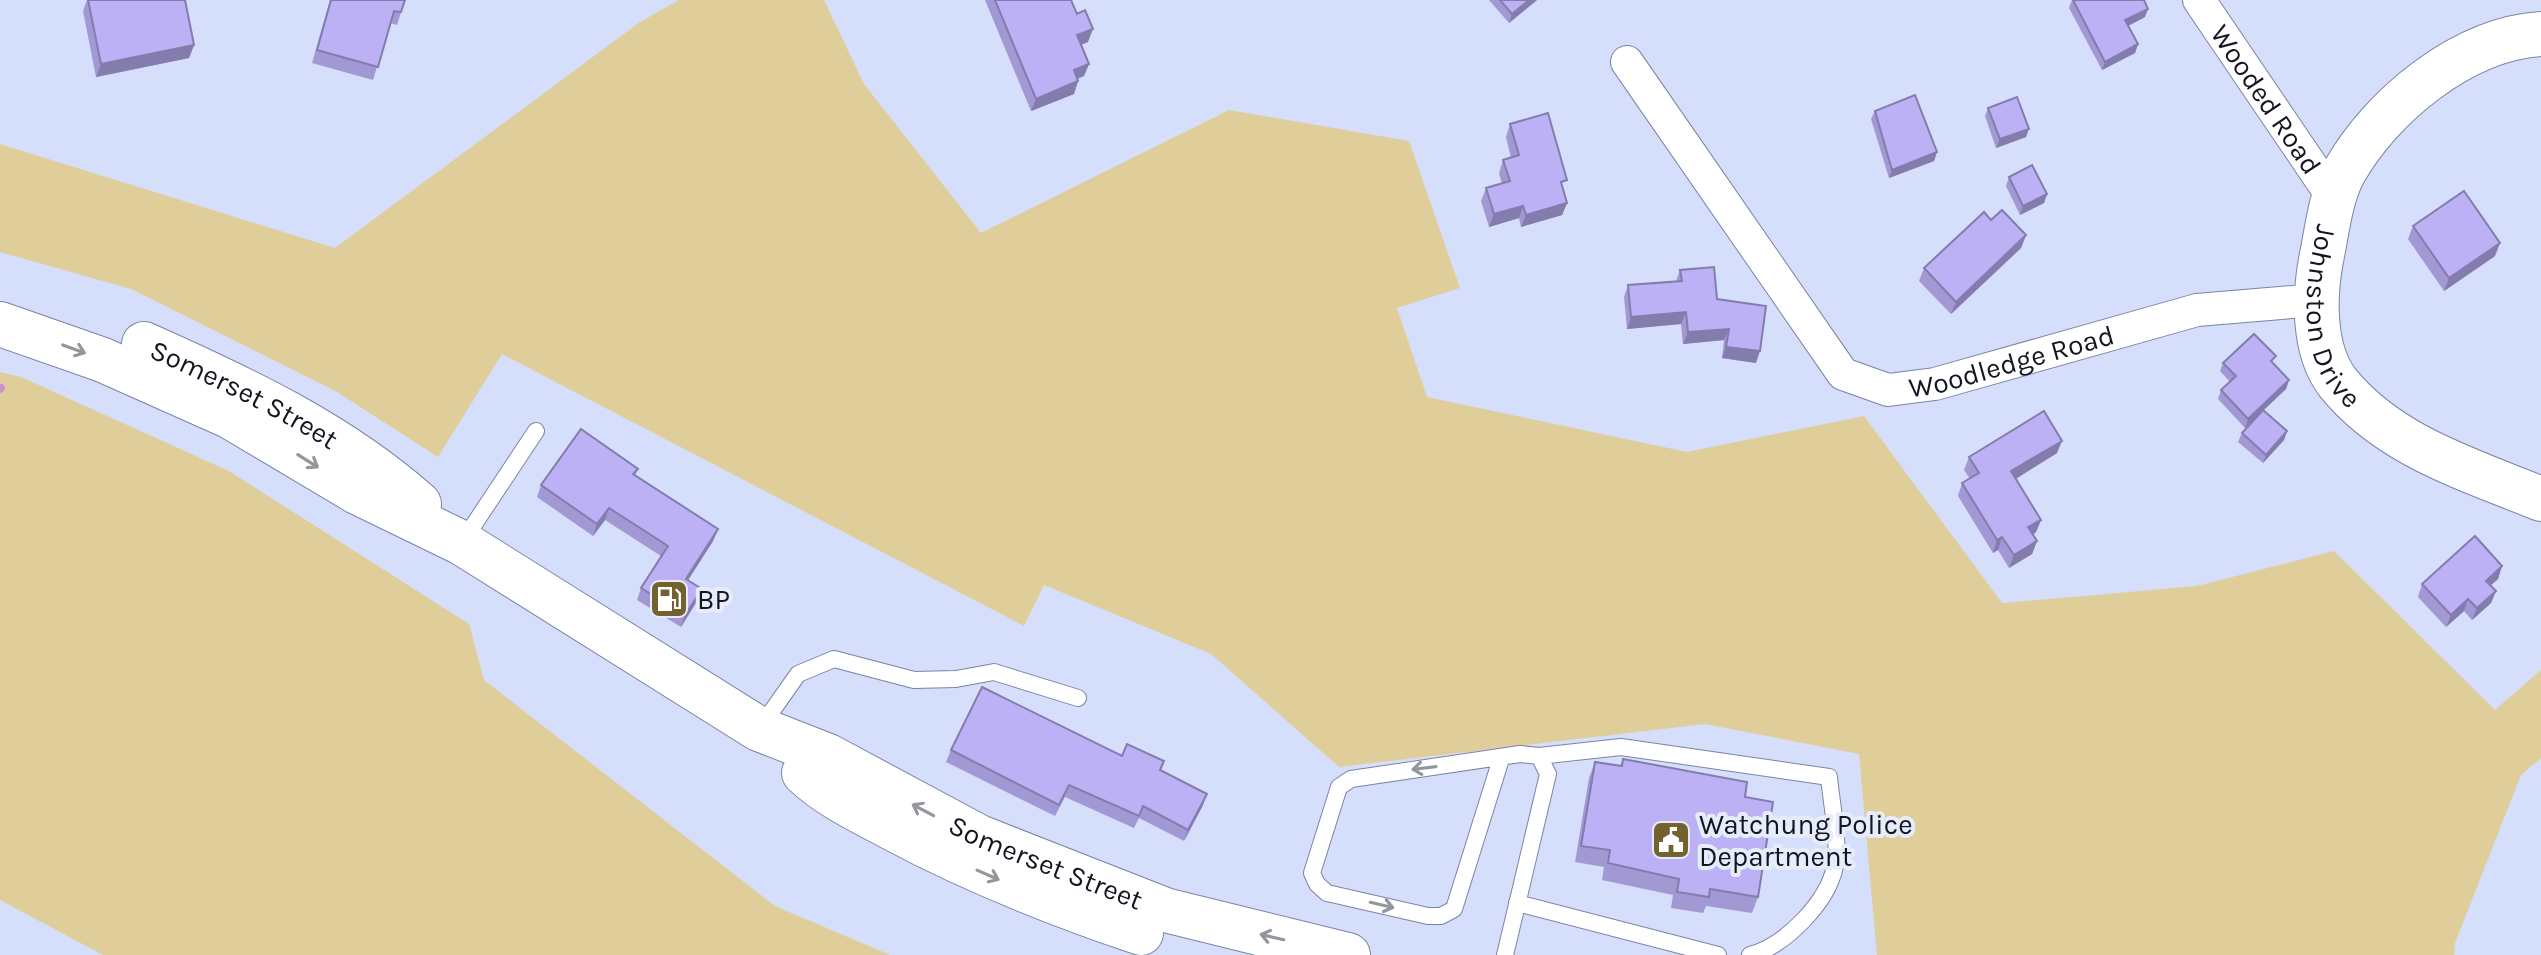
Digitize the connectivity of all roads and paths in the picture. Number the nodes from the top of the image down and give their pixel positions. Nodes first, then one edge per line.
1 (2199, 0) edge
2 (2541, 34) edge
3 (1627, 62) dead end
4 (2334, 199) junction
5 (0, 293) edge
6 (2316, 300) junction
7 (0, 324) edge
8 (536, 431) dead end
9 (2541, 499) edge
10 (462, 543) junction
11 (1078, 698) dead end
12 (759, 729) junction
13 (1539, 756) junction
14 (1501, 759) junction
15 (1517, 903) junction
16 (1214, 955) edge
17 (1348, 955) edge
18 (1505, 955) edge
19 (1718, 955) edge
20 (1750, 955) edge

1 - 4 street, Wooded Road
2 - 4 main road, Johnston Drive
3 - 6 street, Woodledge Road
4 - 6 main road, Johnston Drive
5 - 10 main road, Somerset Street
6 - 9 main road, Johnston Drive
7 -> 10 main road, Somerset Street
8 - 10 lane
10 - 12 main road, Somerset Street
11 - 12 lane
12 -> 16 main road, Somerset Street
17 -> 12 main road, Somerset Street
13 - 14 lane
13 - 15 lane
13 - 20 lane
14 -> 14 lane
15 - 18 lane
15 - 19 lane

